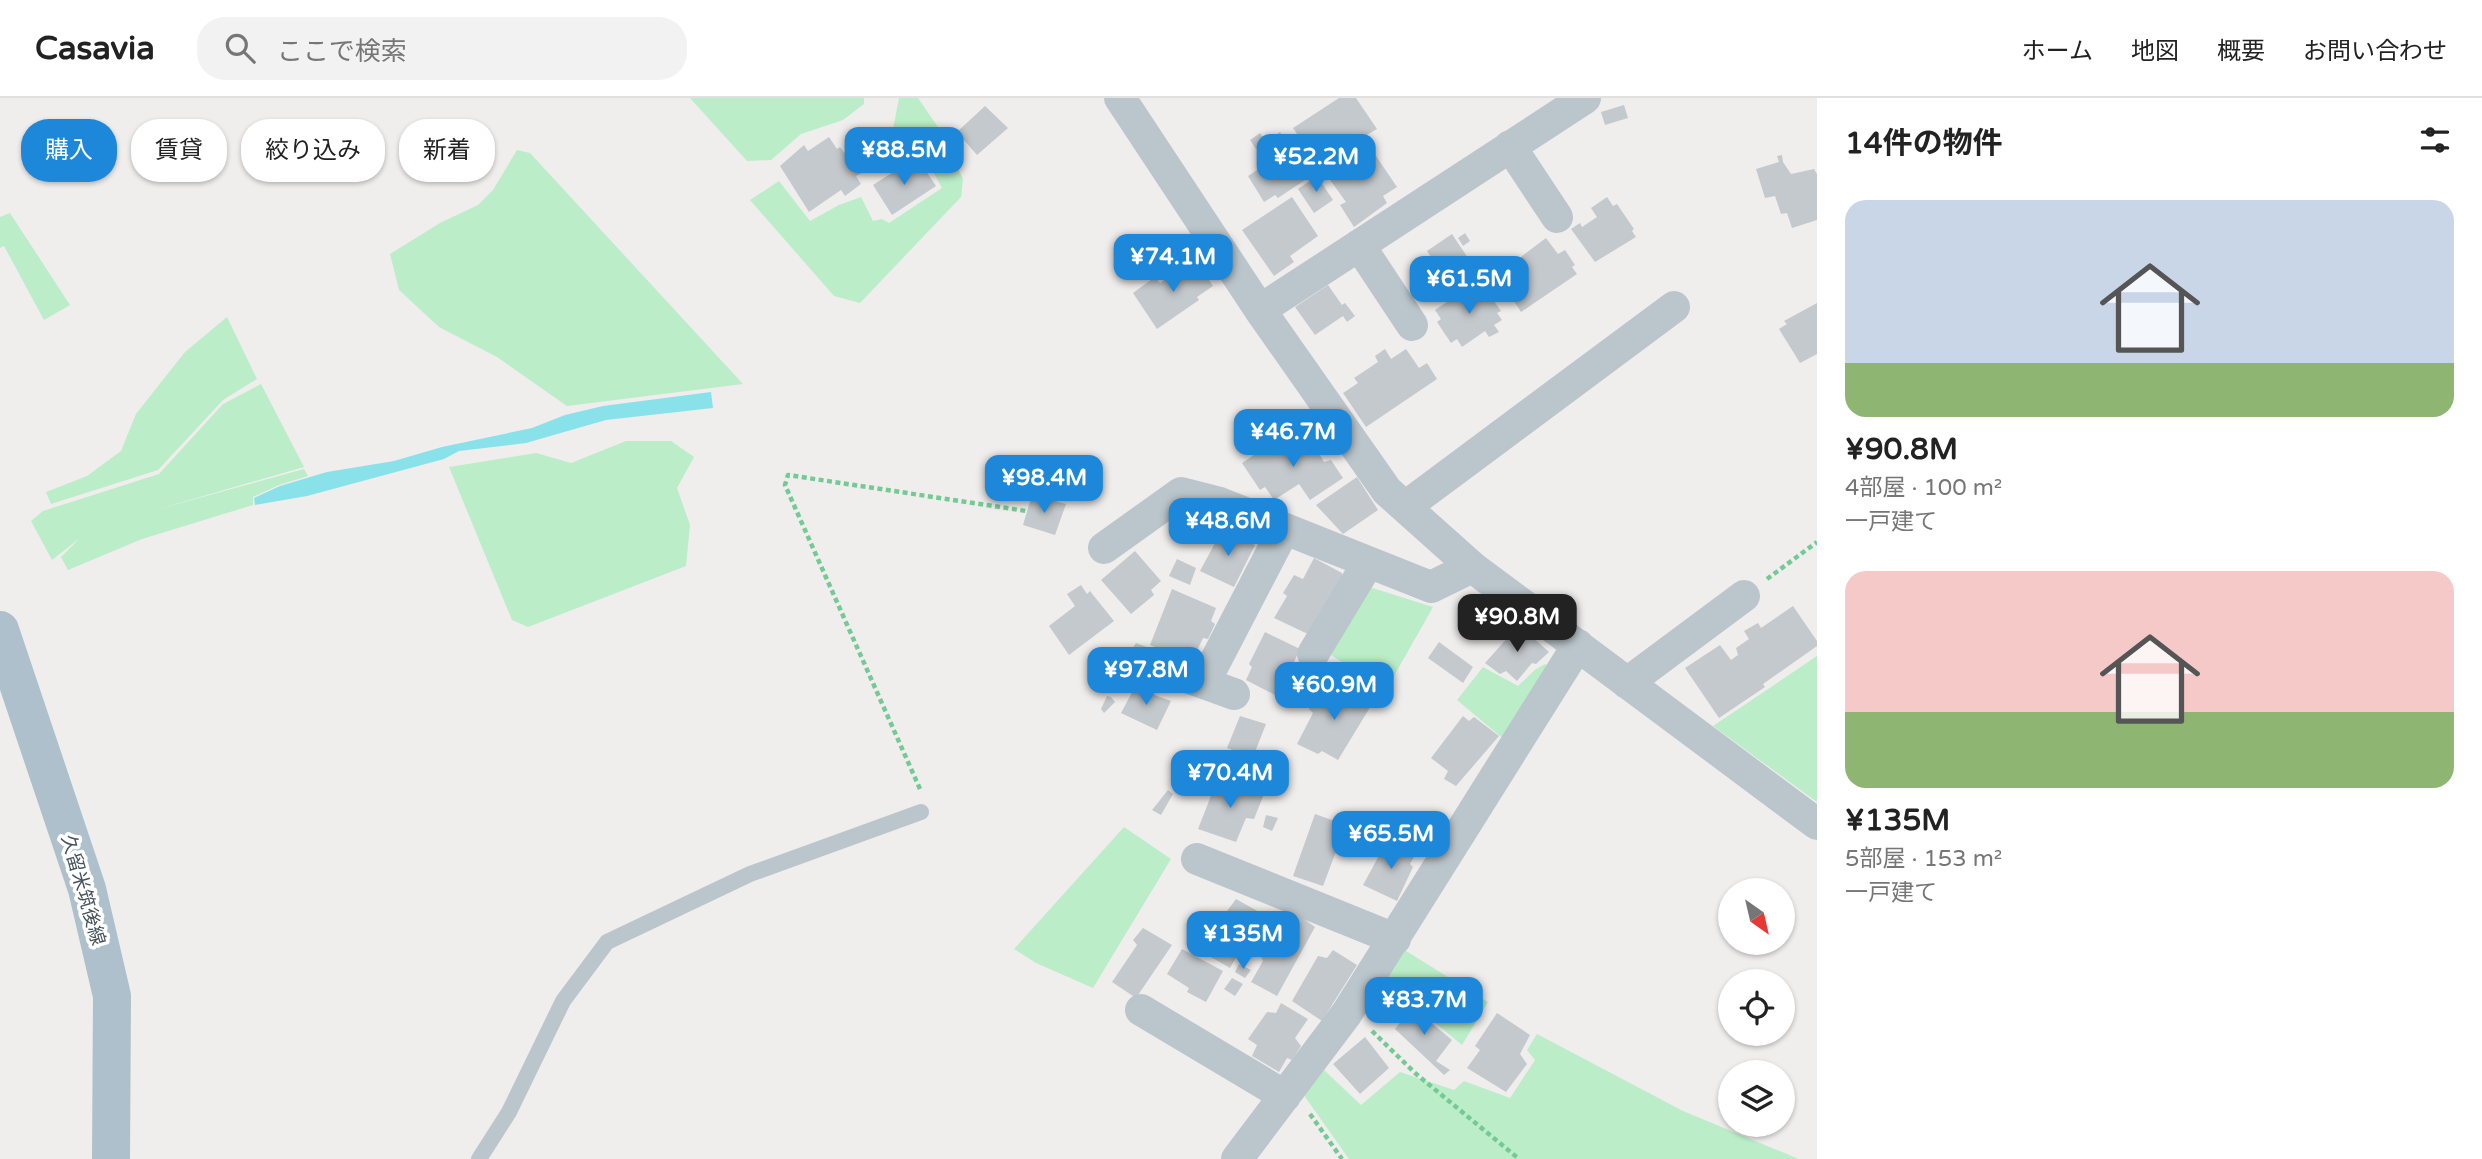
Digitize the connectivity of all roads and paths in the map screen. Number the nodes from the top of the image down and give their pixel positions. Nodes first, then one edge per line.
1 (1120, 98) edge
2 (1582, 98) edge
3 (1510, 146) junction
4 (1557, 217) dead end
5 (1359, 245) junction
6 (1674, 307) dead end
7 (1260, 310) junction
8 (1412, 325) dead end
9 (1405, 507) junction
10 (1026, 511) dead end
11 (1284, 529) junction
12 (1817, 542) edge
13 (1104, 548) dead end
14 (1368, 563) junction
15 (1472, 567) junction
16 (1744, 596) joint
17 (0, 630) edge
18 (1578, 645) junction
19 (1313, 654) dead end
20 (1172, 672) dead end
21 (1204, 683) junction
22 (1627, 683) junction
23 (1234, 694) dead end
24 (921, 812) joint
25 (1817, 824) edge
26 (1197, 859) dead end
27 (1395, 939) junction
28 (1350, 1009) junction
29 (1142, 1010) dead end
30 (1288, 1092) junction
31 (111, 1159) edge
32 (479, 1159) edge
33 (1237, 1159) edge
34 (1342, 1159) edge
35 (1519, 1159) edge

1 - 7 street
2 - 3 street
3 - 4 street
3 - 5 street
5 - 7 street
5 - 8 street
6 - 9 street
7 - 9 street
9 - 15 street
10 - 24 path
11 - 13 street
11 - 14 street
11 - 21 street
12 - 16 path
14 - 15 street
14 - 19 street
15 - 18 street
16 - 22 street
17 - 31 main road, 久留米筑後線
18 - 22 street
18 - 27 street
20 - 21 street
21 - 23 street
22 - 25 street
24 - 32 lane
26 - 27 street
27 - 28 street
28 - 30 street
28 - 35 path
29 - 30 street
30 - 33 street
30 - 34 path

